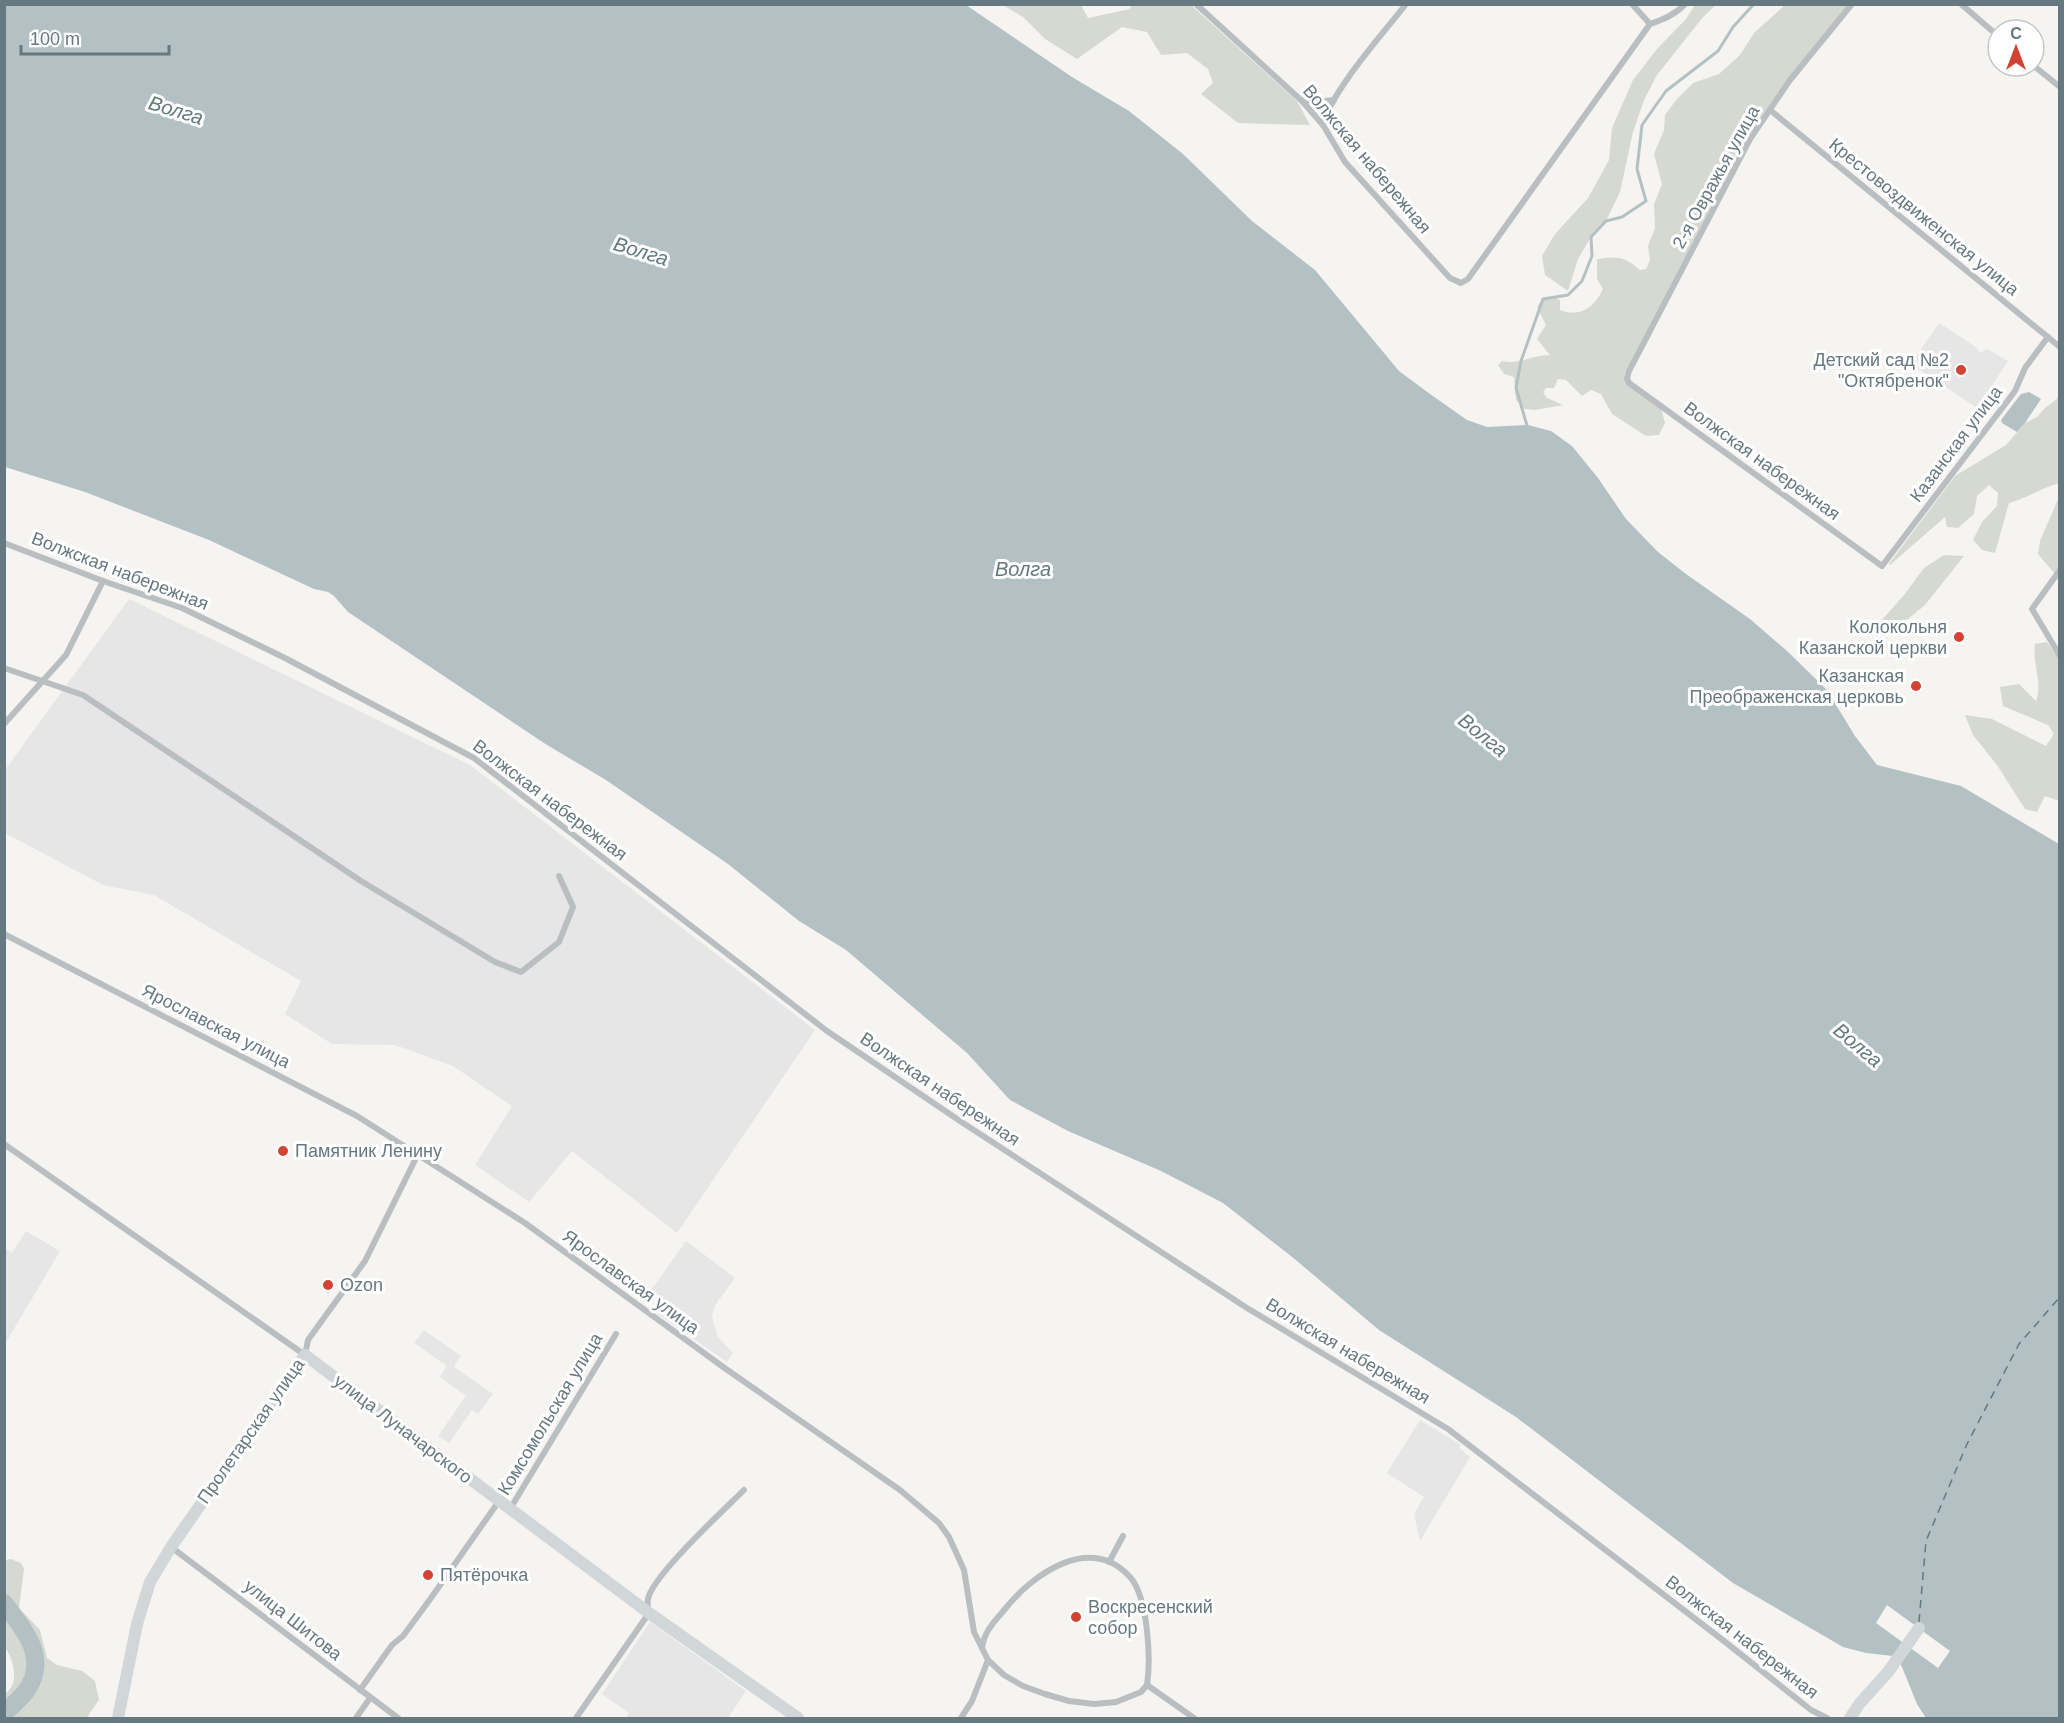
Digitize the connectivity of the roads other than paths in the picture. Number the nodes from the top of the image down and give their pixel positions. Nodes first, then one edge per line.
1 (1197, 4) edge
2 (1406, 4) edge
3 (1632, 4) edge
4 (1685, 4) edge
5 (1852, 4) edge
6 (1961, 4) edge
7 (1650, 24) junction
8 (1986, 26) edge
9 (2046, 76) edge
10 (2060, 87) edge
11 (1334, 100) junction
12 (1302, 101) junction
13 (1770, 110) junction
14 (1323, 125) junction
15 (2048, 337) junction
16 (2060, 347) edge
17 (1627, 378) joint
18 (4, 543) edge
19 (1882, 566) joint
20 (2060, 570) edge
21 (103, 581) junction
22 (2060, 656) edge
23 (4, 668) edge
24 (44, 682) junction
25 (4, 724) edge
26 (559, 876) dead end
27 (4, 934) edge
28 (4, 1144) edge
29 (417, 1156) junction
30 (616, 1334) dead end
31 (305, 1355) junction
32 (744, 1490) dead end
33 (499, 1501) junction
34 (510, 1509) junction
35 (1123, 1536) dead end
36 (171, 1546) junction
37 (1109, 1562) junction
38 (649, 1613) junction
39 (1919, 1628) dead end
40 (982, 1648) junction
41 (988, 1660) junction
42 (1147, 1685) junction
43 (360, 1690) junction
44 (370, 1698) junction
45 (118, 1719) edge
46 (356, 1719) edge
47 (398, 1719) edge
48 (576, 1719) edge
49 (798, 1719) edge
50 (961, 1719) edge
51 (1194, 1719) edge
52 (1827, 1719) edge
53 (1850, 1719) edge

1 - 12 street, Волжская набережная
2 - 11 street
3 - 7 street
4 - 7 street
5 - 13 street, 2-я Овражья улица
6 - 8 street
7 - 14 street, Волжская набережная
9 - 10 street
11 - 12 street
11 - 14 street
12 - 14 street, Волжская набережная
13 - 15 street, Крестовоздвиженская улица
13 - 17 street, 2-я Овражья улица
15 - 16 street, Крестовоздвиженская улица
15 - 19 street, Казанская улица
17 - 19 street, Волжская набережная
18 - 21 street, Волжская набережная
20 - 22 street
21 - 24 street
21 - 52 street, Волжская набережная
23 - 24 street
24 - 25 street
24 - 26 street
27 - 29 street, Ярославская улица
28 - 31 street, улица Луначарского
29 - 31 street, Пролетарская улица
29 - 40 street, Ярославская улица
30 - 34 street, Комсомольская улица
31 - 33 street, улица Луначарского
31 - 36 street, Пролетарская улица
32 - 38 street
33 - 34 street, улица Луначарского
33 - 43 street, Комсомольская улица
34 - 38 street, улица Луначарского
35 - 37 street
36 - 43 street, улица Шитова
36 - 45 street, Пролетарская улица
37 - 40 street
37 - 42 street
38 - 48 street
38 - 49 street, улица Луначарского
39 - 53 street
40 - 41 street, Ярославская улица
41 - 42 street, Ярославская улица
41 - 50 street
42 - 51 street
43 - 44 street, улица Шитова
44 - 46 street
44 - 47 street, улица Шитова

